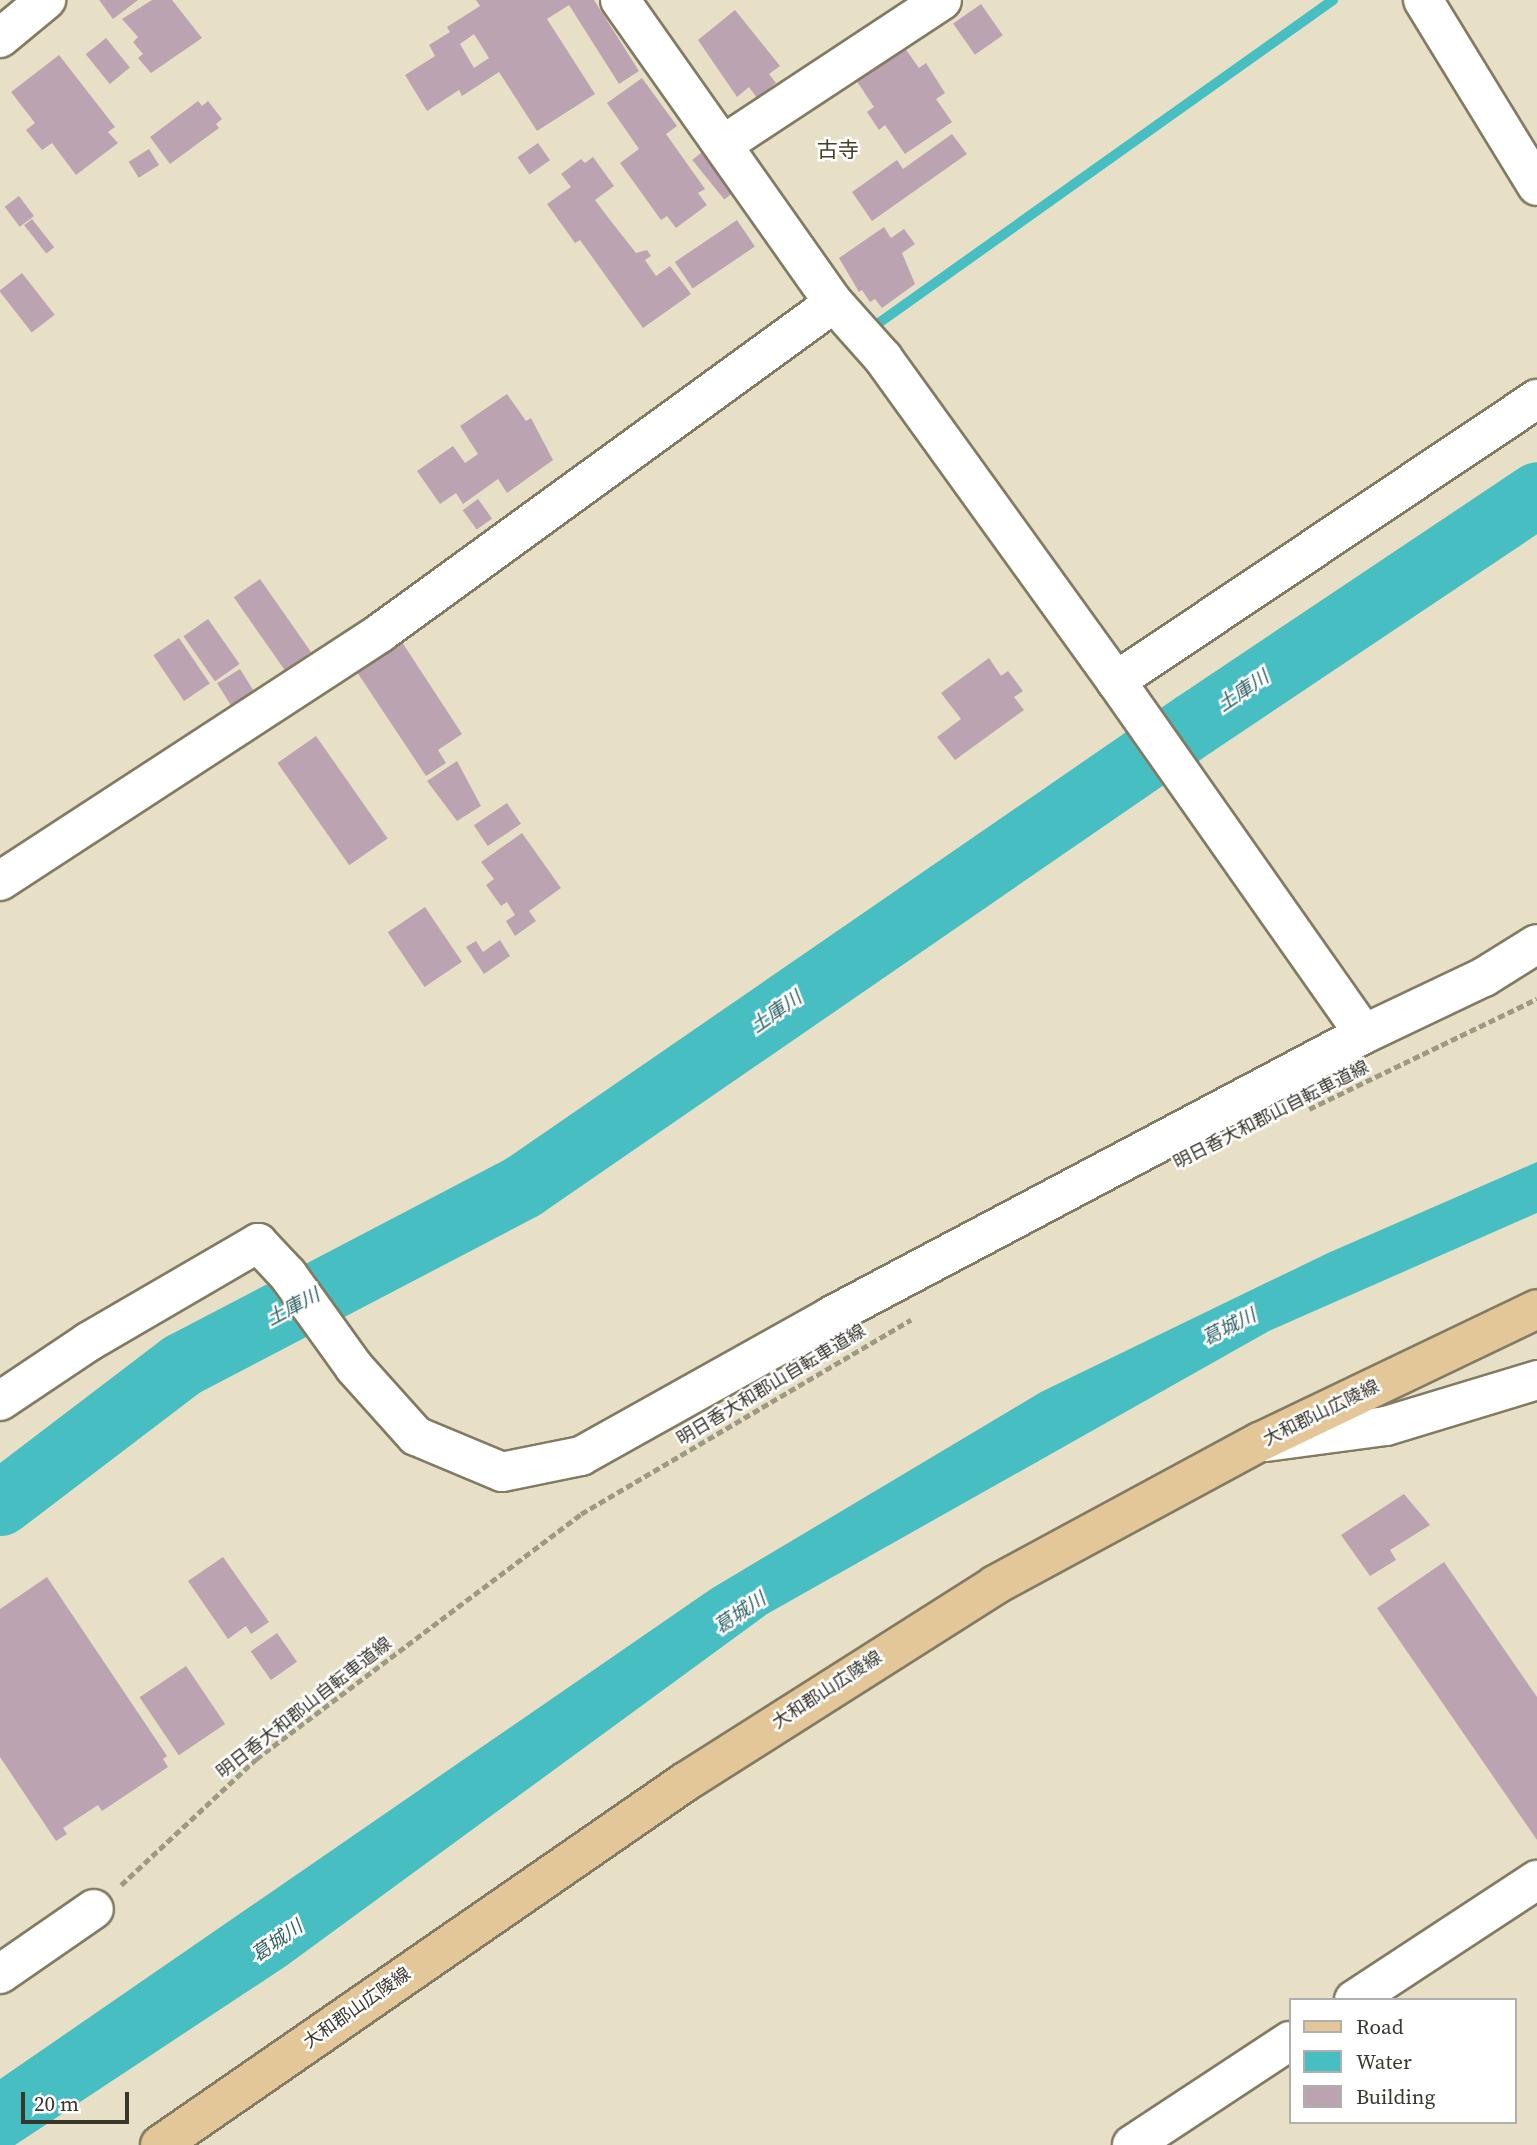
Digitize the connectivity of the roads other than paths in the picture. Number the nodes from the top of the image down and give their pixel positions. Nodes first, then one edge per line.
1 (46, 0) edge
2 (620, 0) edge
3 (943, 0) edge
4 (1423, 0) edge
5 (0, 38) edge
6 (724, 144) junction
7 (1537, 186) edge
8 (834, 303) junction
9 (1537, 399) edge
10 (1116, 681) junction
11 (0, 881) edge
12 (1537, 944) edge
13 (1364, 1034) junction
14 (1537, 1308) edge
15 (1537, 1380) edge
16 (0, 1401) edge
17 (1261, 1443) junction
18 (1537, 1880) edge
19 (94, 1909) road end
20 (0, 1974) edge
21 (1357, 1998) edge
22 (1288, 2042) edge
23 (160, 2145) edge
24 (1132, 2145) edge

1 - 5 street
2 - 6 street
3 - 6 street
4 - 7 street
6 - 8 street
8 - 10 street
8 - 11 street
9 - 10 street
10 - 13 street
12 - 13 street
13 - 16 street
14 - 17 main road, 大和郡山広陵線
15 - 17 street
17 - 23 main road, 大和郡山広陵線
18 - 21 street
19 - 20 street
22 - 24 street

